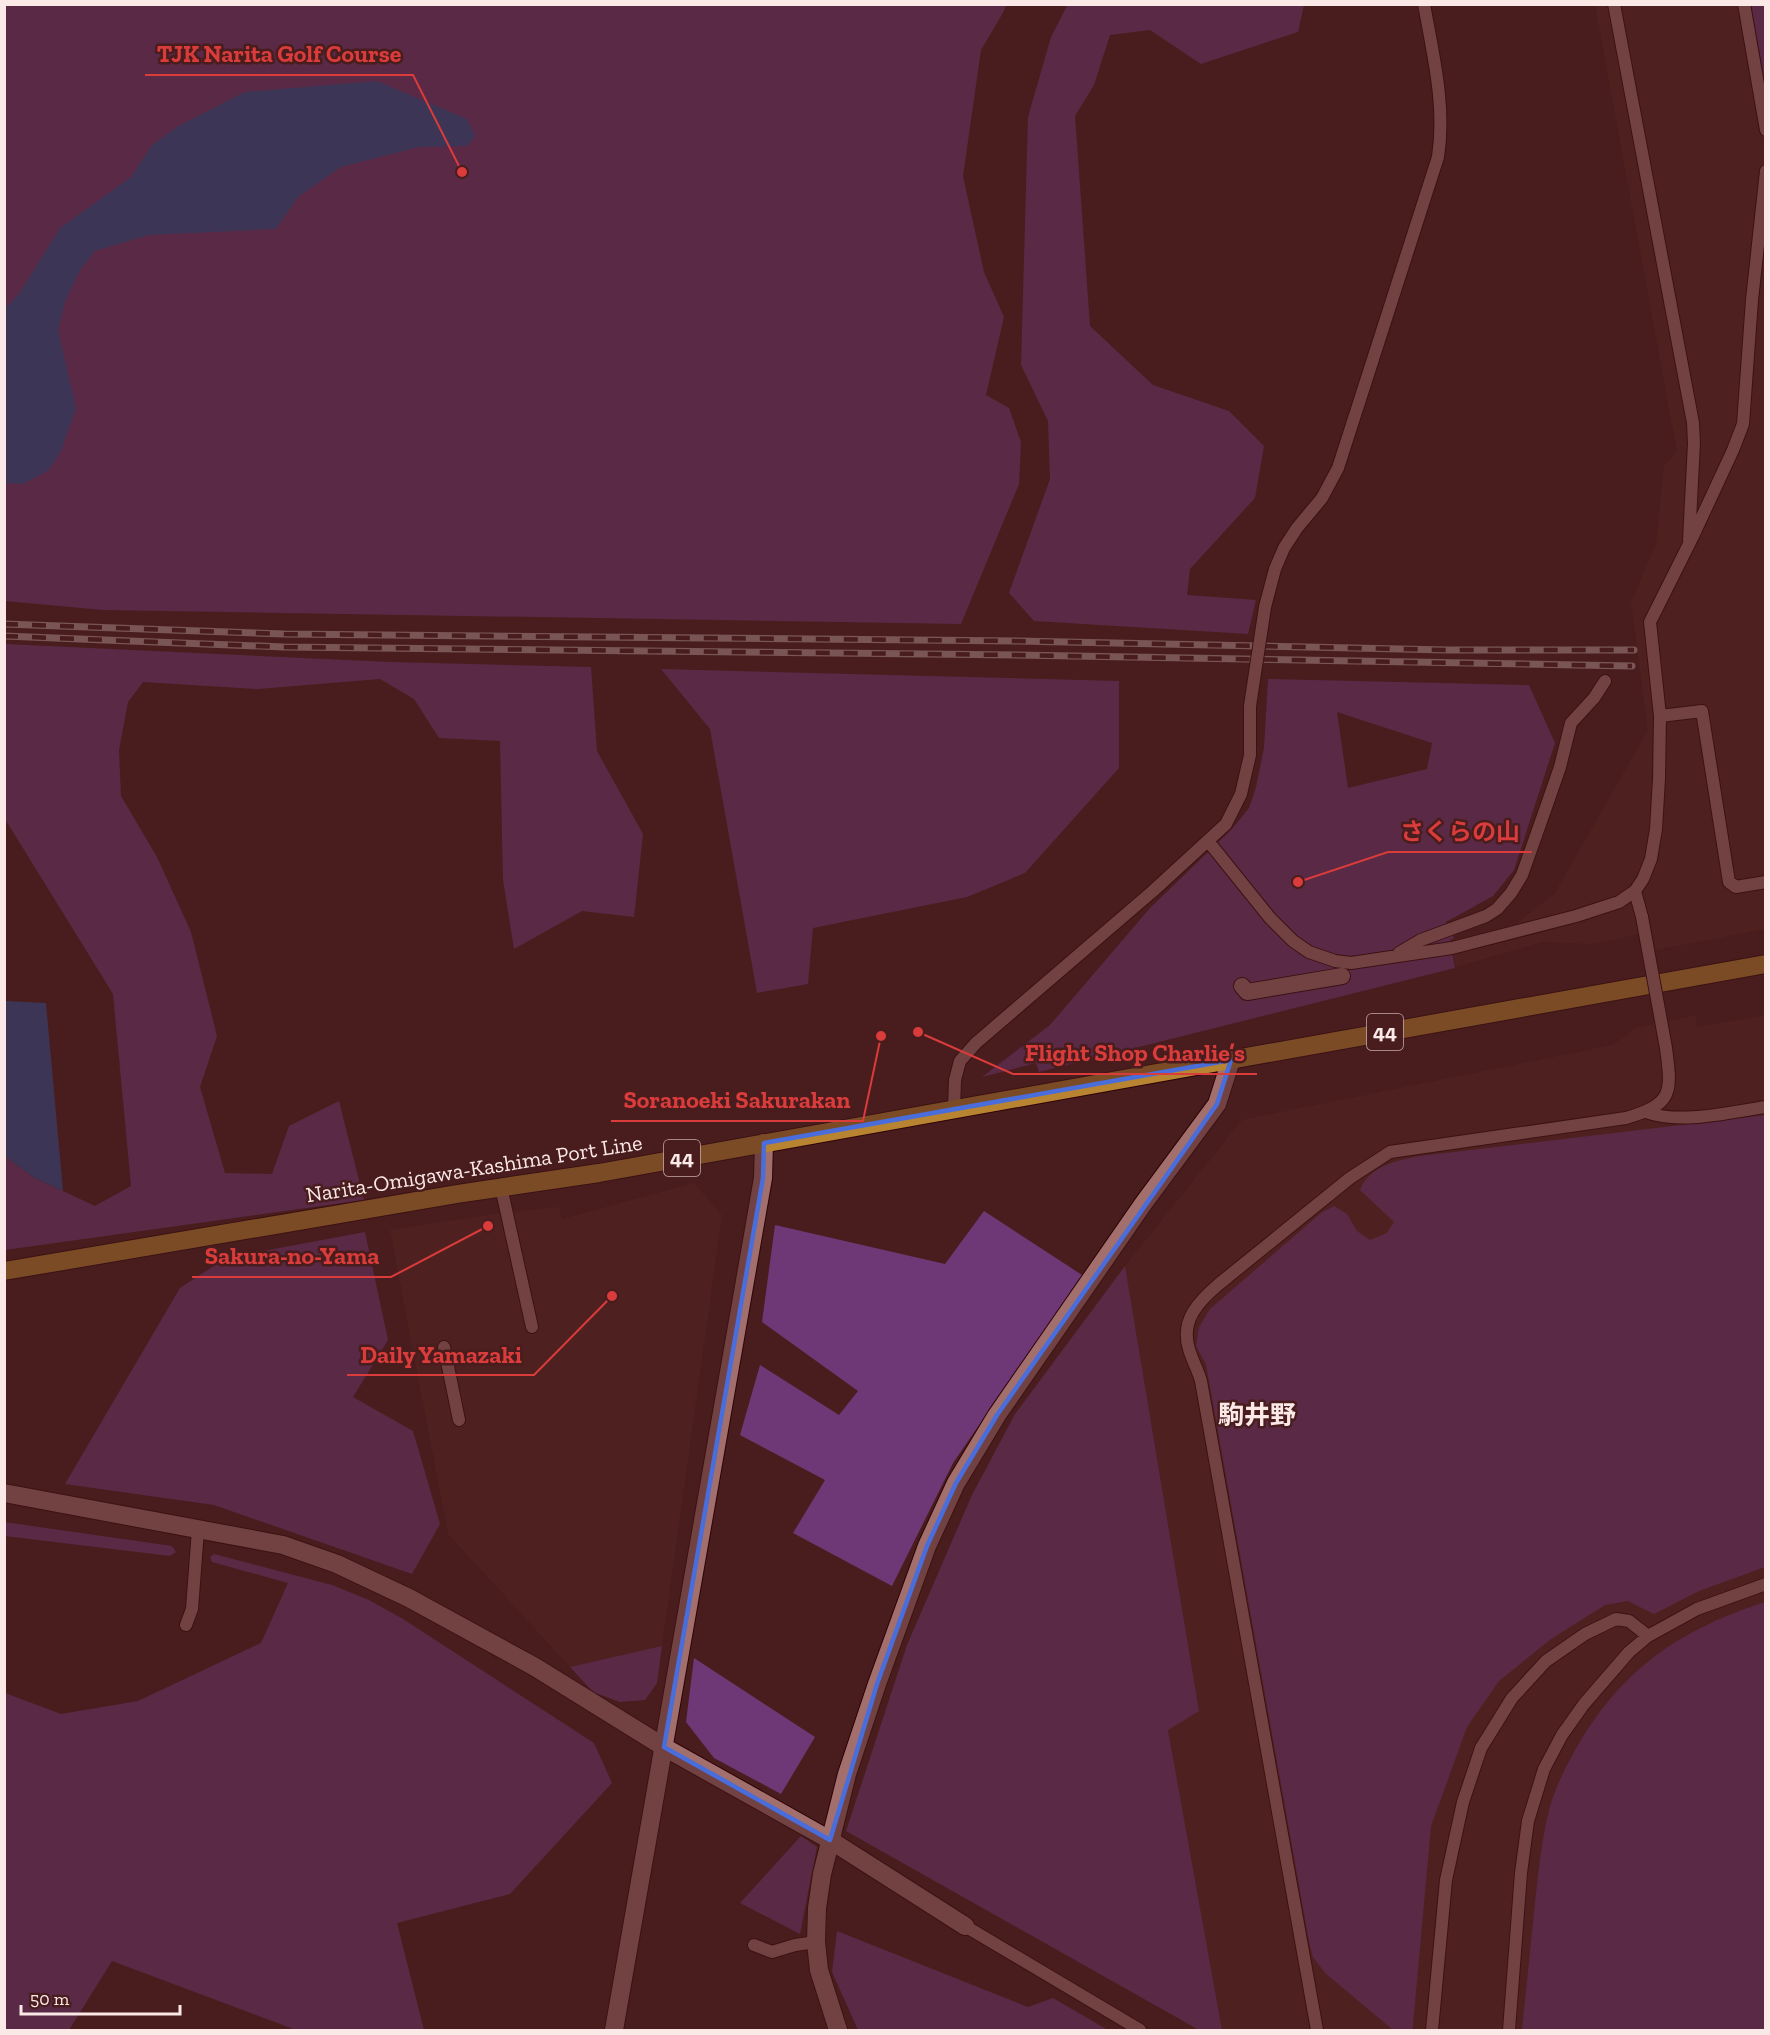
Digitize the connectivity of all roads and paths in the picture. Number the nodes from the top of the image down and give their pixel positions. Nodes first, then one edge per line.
1 (1424, 4) edge
2 (1614, 4) edge
3 (1744, 4) edge
4 (1766, 130) edge
5 (1766, 171) edge
6 (1762, 242) edge
7 (1689, 544) junction
8 (1605, 681) dead end
9 (1660, 716) junction
10 (1208, 841) junction
11 (1766, 882) edge
12 (1635, 891) junction
13 (1395, 955) junction
14 (1766, 964) edge
15 (1342, 976) dead end
16 (1242, 986) dead end
17 (1231, 1060) junction
18 (1766, 1107) edge
19 (954, 1109) junction
20 (1646, 1112) junction
21 (764, 1143) junction
22 (501, 1187) junction
23 (4, 1271) edge
24 (532, 1327) dead end
25 (444, 1347) dead end
26 (459, 1420) dead end
27 (4, 1493) edge
28 (198, 1530) junction
29 (1766, 1584) edge
30 (186, 1625) dead end
31 (1648, 1636) junction
32 (664, 1747) junction
33 (830, 1840) junction
34 (965, 1926) joint
35 (816, 1941) junction
36 (754, 1945) dead end
37 (614, 2031) edge
38 (838, 2031) edge
39 (1140, 2031) edge
40 (1317, 2031) edge
41 (1432, 2031) edge
42 (1509, 2031) edge

1 - 10 lane, bridge
2 - 7 lane
3 - 4 lane
5 - 6 lane
6 - 7 lane
7 - 9 lane
8 - 13 lane
9 - 11 lane
9 - 12 lane
10 - 13 lane
10 - 19 lane
12 - 13 lane
12 - 20 lane, bridge
14 - 17 main road, Narita-Omigawa-Kashima Port Line / 44
15 - 16 street
17 - 19 main road, Narita-Omigawa-Kashima Port Line / 44
17 - 33 street
18 - 20 lane
19 - 21 main road, Narita-Omigawa-Kashima Port Line / 44
20 - 40 lane
21 - 22 main road, Narita-Omigawa-Kashima Port Line / 44
21 - 32 street
22 - 23 main road, Narita-Omigawa-Kashima Port Line / 44
22 - 24 lane
25 - 26 lane
27 - 28 street
28 - 30 lane
28 - 32 street
29 - 31 lane
31 - 41 lane
31 - 42 lane
32 - 33 street
32 - 37 street
33 - 34 street
33 - 35 street
34 - 39 lane
35 - 36 lane
35 - 38 street

